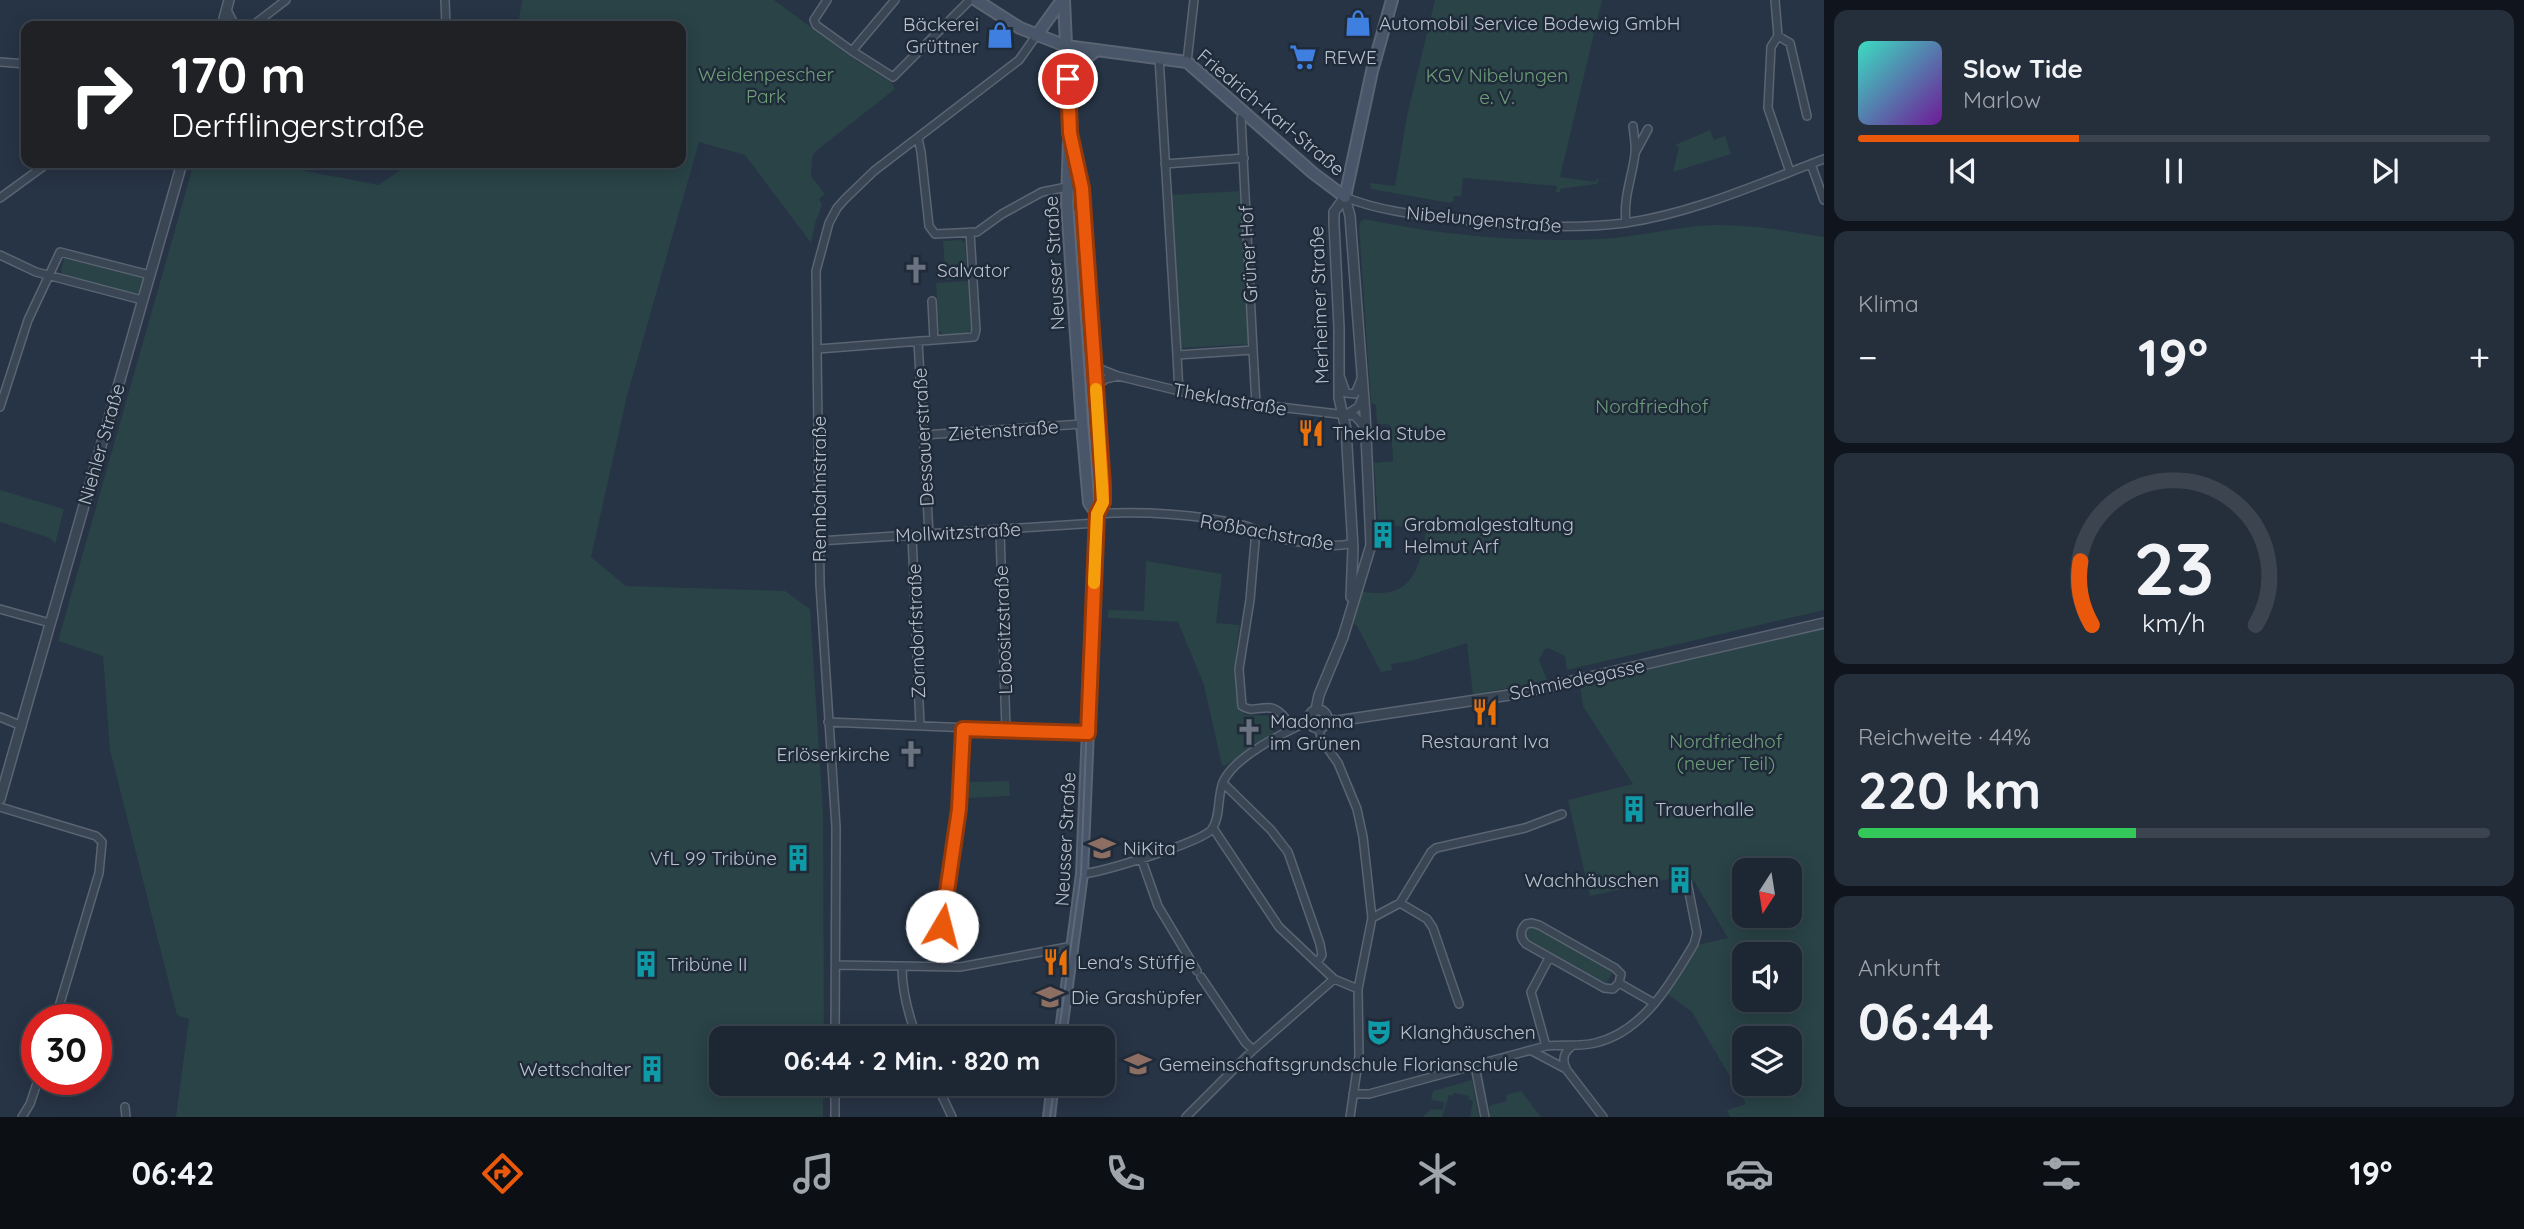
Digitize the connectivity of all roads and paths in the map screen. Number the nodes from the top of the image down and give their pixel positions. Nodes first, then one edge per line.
1 (286, 0) edge
2 (445, 0) edge
3 (827, 0) edge
4 (895, 0) edge
5 (970, 0) edge
6 (976, 0) edge
7 (1063, 0) edge
8 (1194, 0) edge
9 (1392, 0) edge
10 (1774, 0) edge
11 (259, 21) edge
12 (446, 21) edge
13 (1036, 36) junction
14 (1778, 36) junction
15 (1066, 46) junction
16 (1097, 50) junction
17 (852, 51) junction
18 (1158, 57) junction
19 (1187, 61) junction
20 (0, 62) edge
21 (21, 64) edge
22 (1068, 79) junction
23 (1245, 113) junction
24 (1807, 116) dead end
25 (1633, 126) dead end
26 (1648, 129) dead end
27 (1070, 133) junction
28 (918, 138) junction
29 (1635, 154) junction
30 (1244, 158) junction
31 (1824, 159) edge
32 (1165, 164) junction
33 (1811, 164) junction
34 (41, 168) edge
35 (181, 168) edge
36 (1790, 172) junction
37 (1067, 187) junction
38 (1082, 188) junction
39 (1345, 197) junction
40 (0, 198) edge
41 (1824, 200) edge
42 (1626, 222) junction
43 (970, 232) junction
44 (0, 255) edge
45 (48, 274) junction
46 (150, 275) junction
47 (142, 300) junction
48 (932, 301) dead end
49 (934, 340) junction
50 (918, 341) junction
51 (818, 349) junction
52 (1254, 350) junction
53 (1177, 355) junction
54 (1095, 367) junction
55 (1338, 368) junction
56 (0, 373) edge
57 (9, 375) junction
58 (1118, 376) junction
59 (1362, 377) junction
60 (1096, 386) junction
61 (1179, 392) junction
62 (1363, 396) junction
63 (1256, 405) junction
64 (0, 407) edge
65 (1343, 415) junction
66 (1082, 424) junction
67 (1366, 429) junction
68 (924, 435) junction
69 (1097, 518) junction
70 (1000, 530) junction
71 (1256, 530) junction
72 (929, 534) junction
73 (912, 535) junction
74 (819, 541) junction
75 (1371, 545) junction
76 (1352, 546) junction
77 (0, 609) edge
78 (1350, 611) junction
79 (50, 623) junction
80 (1824, 623) edge
81 (1316, 710) junction
82 (0, 717) edge
83 (1326, 720) junction
84 (1308, 721) junction
85 (828, 722) junction
86 (22, 726) junction
87 (920, 726) junction
88 (1293, 728) junction
89 (1319, 728) junction
90 (963, 729) junction
91 (1006, 731) junction
92 (1088, 733) junction
93 (1223, 783) junction
94 (0, 800) edge
95 (0, 807) edge
96 (1562, 814) dead end
97 (1213, 828) junction
98 (1141, 858) junction
99 (1083, 874) junction
100 (1687, 882) dead end
101 (1400, 903) junction
102 (1371, 918) junction
103 (1073, 946) junction
104 (1549, 958) junction
105 (1317, 963) junction
106 (836, 965) junction
107 (902, 967) junction
108 (937, 967) junction
109 (1334, 979) junction
110 (1619, 983) junction
111 (1358, 989) junction
112 (1654, 1003) junction
113 (60, 1004) edge
114 (1459, 1004) dead end
115 (835, 1026) edge
116 (912, 1026) edge
117 (1062, 1026) edge
118 (1546, 1046) junction
119 (1572, 1046) junction
120 (1253, 1050) junction
121 (1532, 1051) junction
122 (1475, 1066) junction
123 (1566, 1069) junction
124 (1353, 1094) junction
125 (33, 1095) edge
126 (835, 1096) edge
127 (942, 1096) edge
128 (1051, 1096) edge
129 (125, 1108) dead end
130 (22, 1117) edge
131 (126, 1117) edge
132 (835, 1117) edge
133 (952, 1117) edge
134 (1049, 1117) edge
135 (1186, 1117) edge
136 (1350, 1117) edge
137 (1485, 1117) edge
138 (1603, 1117) edge

1 - 11 street
2 - 12 street
3 - 17 street
4 - 17 street
5 - 17 street
6 - 13 main road, Friedrich-Karl-Straße
7 - 13 main road
7 - 15 main road, Neusser Straße
8 - 19 street
9 - 39 main road, Merheimer Straße
10 - 14 street
13 - 15 main road, Friedrich-Karl-Straße
13 - 28 street, Rennbahnstraße
14 - 24 street
14 - 36 street
15 - 16 main road, Friedrich-Karl-Straße
15 - 22 main road, Neusser Straße
16 - 18 main road, Friedrich-Karl-Straße
16 - 22 main road
18 - 19 main road, Friedrich-Karl-Straße
18 - 32 street
19 - 23 main road, Friedrich-Karl-Straße
20 - 21 street
22 - 27 main road, Neusser Straße
23 - 30 street, Grüner Hof
23 - 39 main road, Friedrich-Karl-Straße
25 - 29 street
26 - 29 street
27 - 37 main road, Neusser Straße
27 - 38 main road, Neusser Straße
28 - 43 street
28 - 51 street, Rennbahnstraße
29 - 42 street
30 - 32 street
30 - 52 street, Grüner Hof
31 - 33 street, Nibelungenstraße
32 - 53 street
33 - 36 street, Nibelungenstraße
33 - 41 street
34 - 40 street
35 - 46 street, Niehler Straße
36 - 42 street, Nibelungenstraße
37 - 38 street
37 - 43 street
37 - 66 main road, Neusser Straße
38 - 54 main road, Neusser Straße
39 - 42 street, Nibelungenstraße
39 - 55 street, Merheimer Straße
39 - 59 street, Merheimer Straße
43 - 49 street
44 - 45 street
45 - 46 street
45 - 47 street
45 - 57 street
46 - 47 street, Niehler Straße
47 - 79 street, Niehler Straße
48 - 49 street
49 - 50 street
50 - 51 street
50 - 68 street, Dessauerstraße
51 - 74 street, Rennbahnstraße
52 - 53 street
52 - 63 street, Grüner Hof
53 - 61 street
54 - 58 street, Theklastraße
54 - 60 main road, Neusser Straße
55 - 59 street
55 - 65 street, Merheimer Straße
56 - 57 street
57 - 64 street
58 - 60 street
58 - 61 street, Theklastraße
59 - 62 street, Merheimer Straße
60 - 69 main road, Neusser Straße
61 - 63 street, Theklastraße
62 - 65 street
62 - 67 street, Merheimer Straße
63 - 65 street, Theklastraße
65 - 67 street
65 - 76 street, Merheimer Straße
66 - 68 street, Zietenstraße
66 - 69 main road, Neusser Straße
67 - 75 street, Merheimer Straße
68 - 72 street, Dessauerstraße
69 - 70 street, Mollwitzstraße
69 - 71 street, Roßbachstraße
69 - 92 main road, Neusser Straße
70 - 72 street, Mollwitzstraße
70 - 91 street, Lobositzstraße
71 - 76 street, Roßbachstraße
71 - 88 street
72 - 73 street, Mollwitzstraße
73 - 74 street, Mollwitzstraße
73 - 87 street, Zorndorfstraße
74 - 85 street, Rennbahnstraße
75 - 76 street
75 - 78 street, Merheimer Straße
76 - 78 street, Merheimer Straße
77 - 79 street
78 - 81 street, Merheimer Straße
79 - 86 street, Niehler Straße
80 - 83 street, Schmiedegasse
81 - 83 street
81 - 84 street
82 - 86 street
83 - 89 street
84 - 88 street
84 - 89 street
85 - 87 street
85 - 106 street, Rennbahnstraße
86 - 94 street, Niehler Straße
87 - 90 street
88 - 93 street
89 - 102 street
90 - 91 street
90 - 108 street
91 - 92 street
92 - 99 main road, Neusser Straße
93 - 97 street
93 - 105 street
95 - 113 street
96 - 101 street
97 - 98 street
97 - 105 street
98 - 99 street
98 - 120 street
99 - 103 main road, Neusser Straße
100 - 112 street
101 - 102 street
101 - 114 street
102 - 111 street
103 - 108 street
103 - 117 main road, Neusser Straße
104 - 110 street
104 - 110 street
104 - 118 street
105 - 109 street
106 - 107 street
106 - 115 street, Rennbahnstraße
107 - 108 street
107 - 116 street
109 - 111 street
109 - 120 street
110 - 112 street
111 - 124 street
112 - 119 street
118 - 119 street
118 - 121 street
119 - 123 street
120 - 135 street
121 - 122 street
121 - 123 street
122 - 124 street
122 - 137 street
123 - 138 street
124 - 136 street
125 - 130 street
126 - 132 street
127 - 133 street
128 - 134 main road
129 - 131 street

